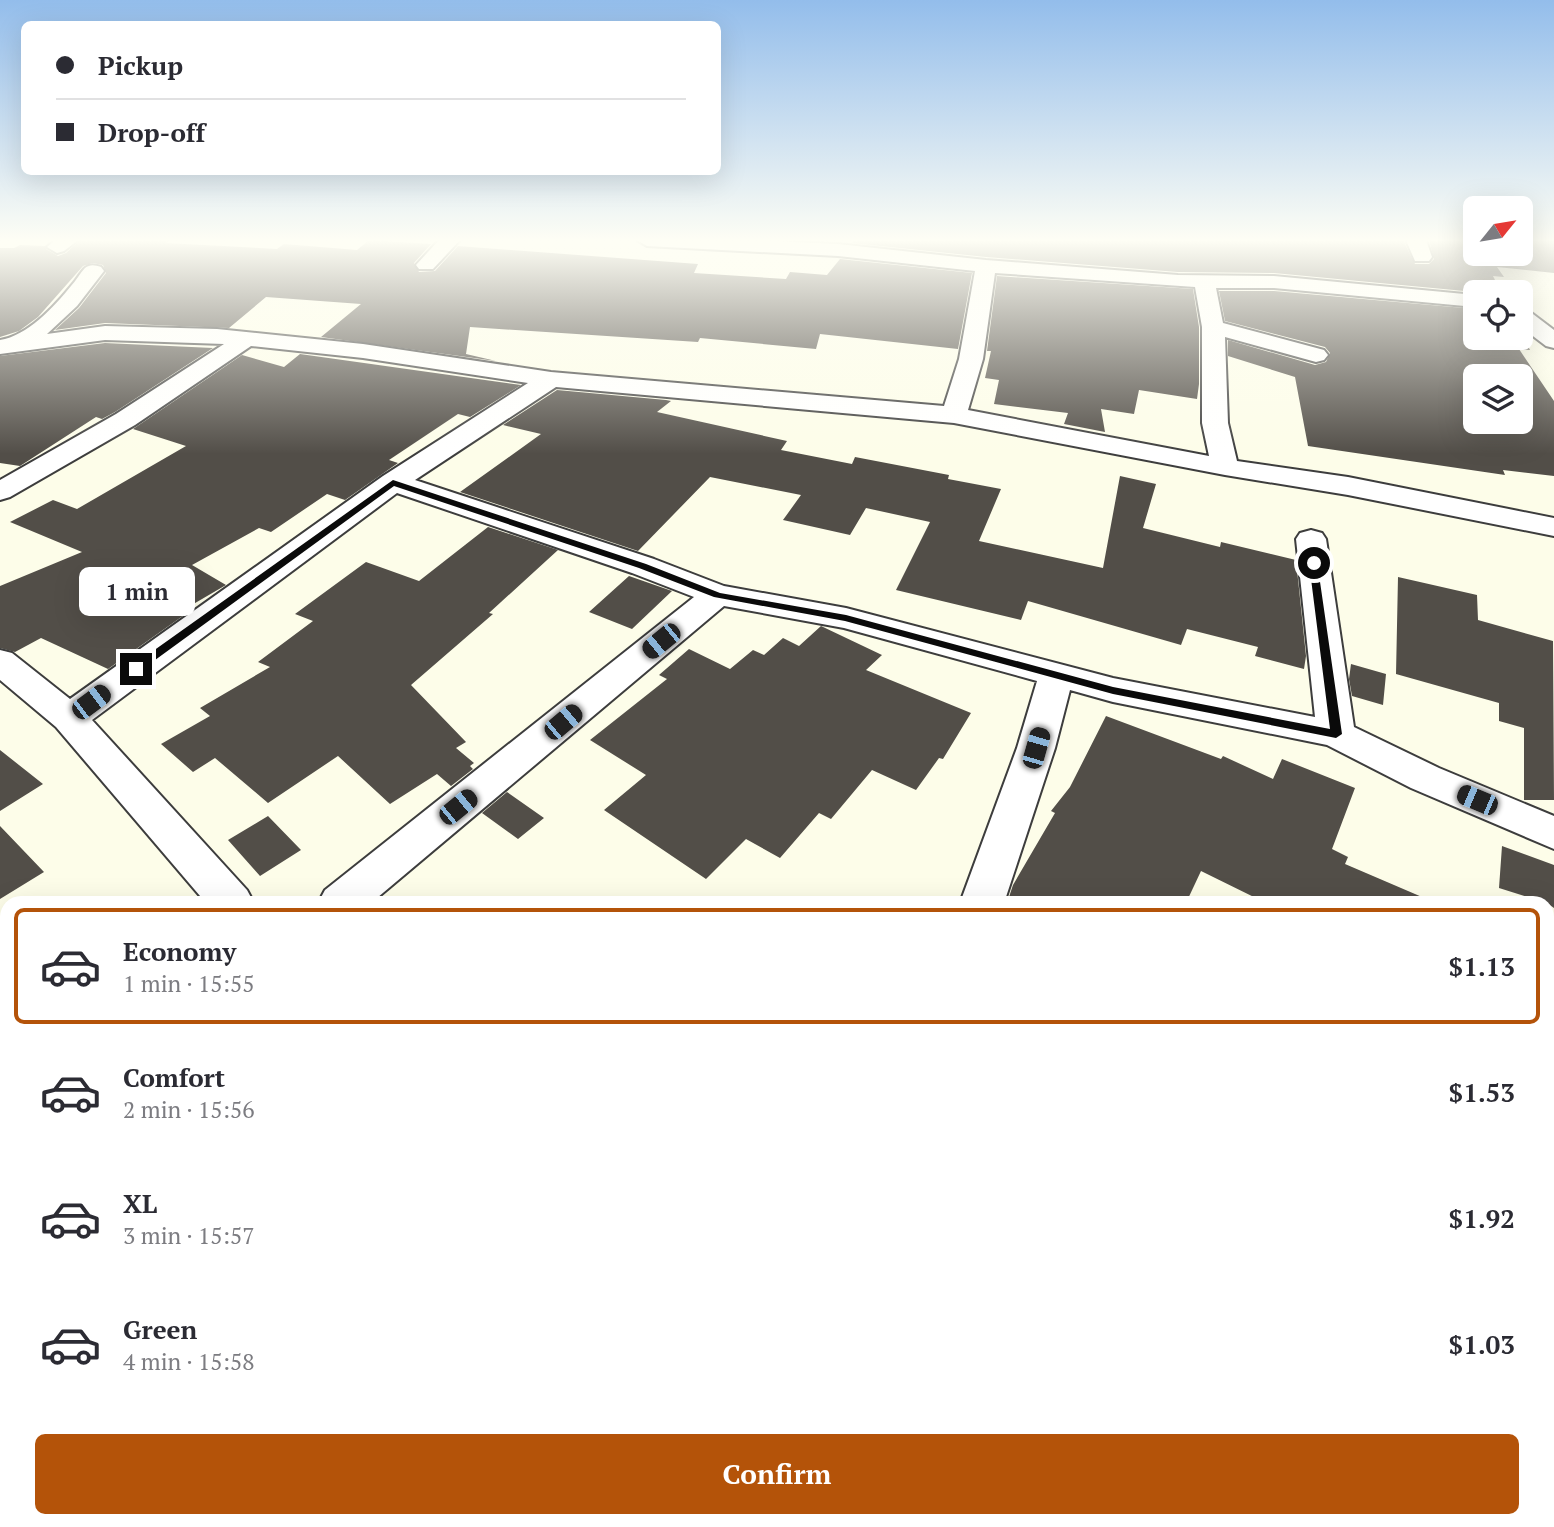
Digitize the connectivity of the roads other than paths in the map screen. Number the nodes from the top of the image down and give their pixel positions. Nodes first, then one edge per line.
1 (62, 311) edge
2 (979, 311) edge
3 (1210, 311) edge
4 (1533, 325) edge
5 (1213, 327) junction
6 (246, 339) junction
7 (1554, 341) edge
8 (9, 345) edge
9 (1316, 355) dead end
10 (0, 359) edge
11 (551, 379) junction
12 (954, 415) junction
13 (1226, 467) junction
14 (393, 482) junction
15 (0, 491) edge
16 (1554, 527) edge
17 (1311, 539) dead end
18 (717, 595) junction
19 (0, 661) edge
20 (1056, 675) junction
21 (69, 718) junction
22 (1336, 734) junction
23 (1554, 833) edge
24 (226, 896) edge
25 (349, 896) edge
26 (984, 896) edge

1 - 8 street
2 - 12 street
3 - 5 street
4 - 7 street
5 - 9 street
5 - 13 street
6 - 8 street
6 - 11 street
6 - 15 street
8 - 10 street
11 - 12 street
11 - 14 street
12 - 13 street
13 - 16 street
14 - 18 street
14 - 21 street
17 - 22 street
18 - 20 street
18 - 25 street
19 - 21 street
20 - 22 street
20 - 26 street
21 - 24 street
22 - 23 street

